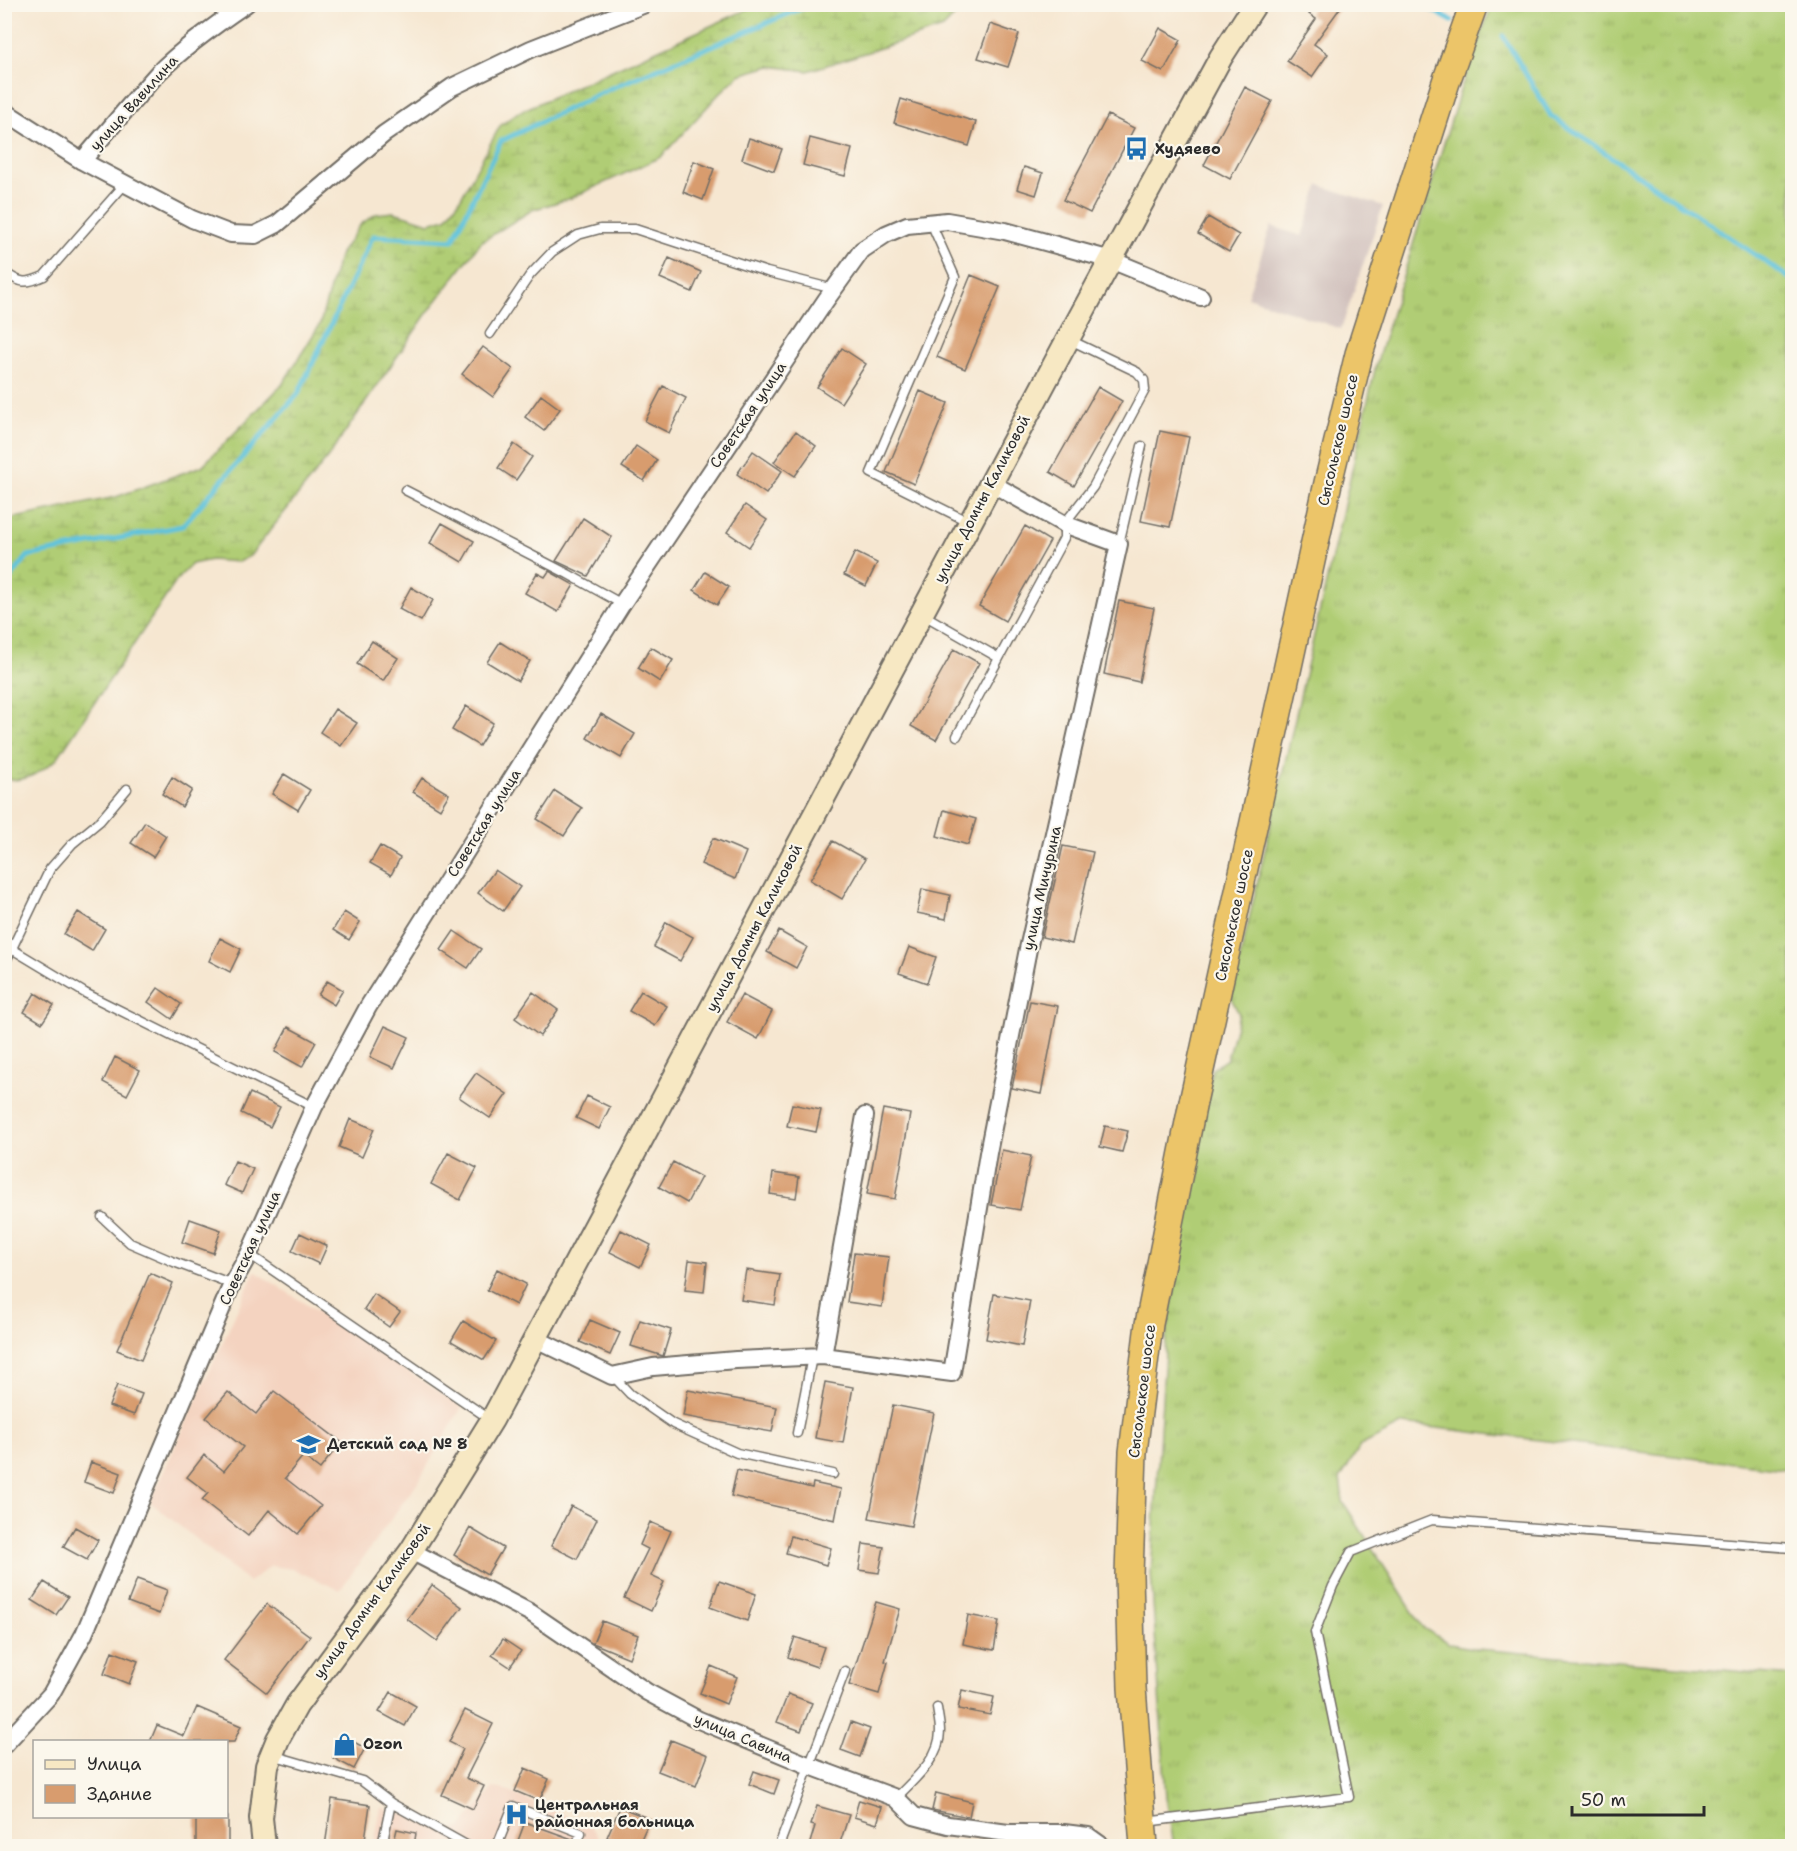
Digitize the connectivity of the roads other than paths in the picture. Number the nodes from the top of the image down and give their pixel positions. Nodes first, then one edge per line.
1 (246, 4) edge
2 (645, 4) edge
3 (1256, 4) edge
4 (1474, 4) edge
5 (4, 111) edge
6 (82, 161) junction
7 (125, 184) junction
8 (931, 223) junction
9 (1111, 261) junction
10 (4, 272) edge
11 (834, 289) junction
12 (1201, 297) dead end
13 (490, 334) dead end
14 (1068, 339) junction
15 (1142, 446) dead end
16 (991, 483) junction
17 (405, 490) dead end
18 (970, 522) junction
19 (1064, 524) junction
20 (1119, 544) junction
21 (622, 604) junction
22 (921, 614) junction
23 (999, 658) junction
24 (957, 736) dead end
25 (127, 789) dead end
26 (12, 949) junction
27 (4, 964) edge
28 (314, 1107) junction
29 (865, 1116) dead end
30 (102, 1217) dead end
31 (249, 1254) junction
32 (232, 1284) junction
33 (536, 1339) junction
34 (818, 1356) junction
35 (612, 1376) junction
36 (492, 1420) junction
37 (797, 1433) dead end
38 (833, 1474) dead end
39 (1792, 1548) edge
40 (411, 1551) junction
41 (844, 1671) dead end
42 (937, 1707) dead end
43 (4, 1745) edge
44 (272, 1755) junction
45 (810, 1766) junction
46 (896, 1798) junction
47 (391, 1803) junction
48 (1143, 1834) edge
49 (264, 1846) edge
50 (382, 1846) edge
51 (468, 1846) edge
52 (497, 1846) edge
53 (576, 1846) edge
54 (779, 1846) edge
55 (1102, 1846) edge

1 - 6 street, улица Вавилина
2 - 7 street
3 - 9 main road, улица Домны Каликовой
4 - 48 highway, Сысольское шоссе
5 - 6 street
6 - 7 street
7 - 10 lane
8 - 9 street, Советская улица
8 - 11 street, Советская улица
8 - 18 lane
9 - 12 street, Советская улица
9 - 14 main road, улица Домны Каликовой
11 - 13 lane
11 - 21 street, Советская улица
14 - 16 main road, улица Домны Каликовой
14 - 19 lane
15 - 20 lane
16 - 18 main road, улица Домны Каликовой
16 - 19 street
17 - 21 lane
18 - 22 main road, улица Домны Каликовой
19 - 20 street
19 - 23 lane
20 - 34 street, улица Мичурина
21 - 28 street, Советская улица
22 - 23 lane
22 - 33 main road, улица Домны Каликовой
23 - 24 lane
25 - 26 lane
26 - 27 lane
26 - 28 lane
28 - 31 street, Советская улица
29 - 34 street
30 - 32 lane
31 - 32 street, Советская улица
31 - 36 lane
32 - 43 street, Советская улица
33 - 35 street
33 - 36 main road, улица Домны Каликовой
34 - 35 street
34 - 37 lane
35 - 38 lane
36 - 40 main road, улица Домны Каликовой
39 - 48 lane
40 - 44 main road, улица Домны Каликовой
40 - 45 street, улица Савина
41 - 45 lane
42 - 46 lane
44 - 47 lane
44 - 49 main road, улица Домны Каликовой
45 - 46 street, улица Савина
45 - 54 lane
46 - 55 street, улица Савина
47 - 50 lane
47 - 51 lane
52 - 53 lane

